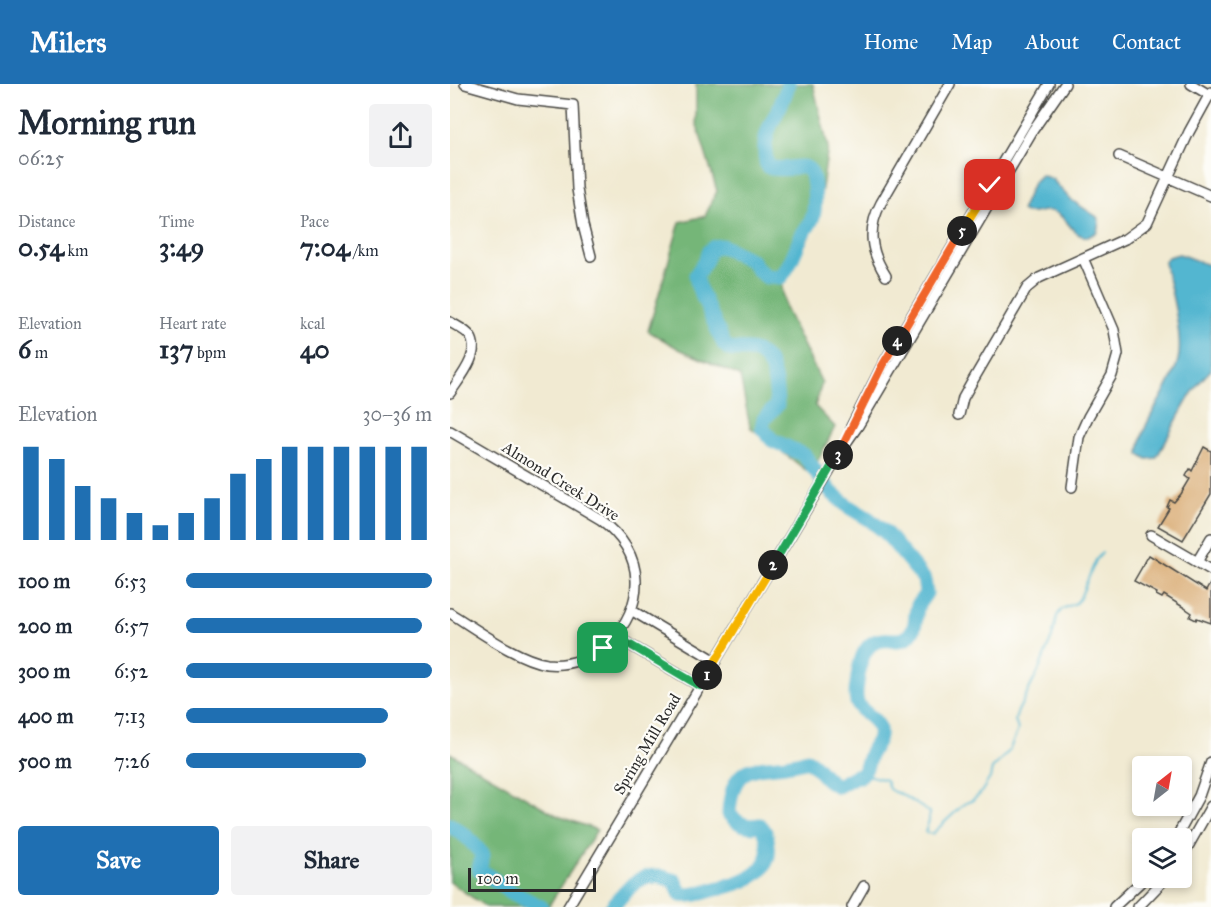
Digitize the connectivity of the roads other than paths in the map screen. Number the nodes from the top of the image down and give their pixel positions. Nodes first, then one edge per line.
1 (465, 84) edge
2 (949, 84) edge
3 (1049, 84) edge
4 (1065, 84) edge
5 (1191, 84) edge
6 (1210, 94) edge
7 (1119, 156) dead end
8 (1169, 177) junction
9 (1211, 196) edge
10 (591, 256) dead end
11 (1083, 258) junction
12 (886, 276) dead end
13 (450, 322) edge
14 (450, 393) edge
15 (959, 415) dead end
16 (450, 430) edge
17 (846, 443) junction
18 (1072, 488) dead end
19 (1151, 535) dead end
20 (1211, 538) edge
21 (1197, 562) junction
22 (1211, 570) edge
23 (631, 610) junction
24 (450, 613) edge
25 (615, 636) junction
26 (716, 661) junction
27 (700, 686) junction
28 (1211, 762) edge
29 (1211, 807) edge
30 (1181, 828) edge
31 (1192, 840) edge
32 (864, 886) dead end
33 (1134, 888) edge
34 (1156, 888) edge
35 (568, 906) edge
36 (852, 907) edge
37 (1114, 907) edge
38 (1138, 907) edge

1 - 10 street
2 - 12 street
3 - 17 street, Spring Mill Road
4 - 17 street, Spring Mill Road
5 - 6 street
6 - 8 street
7 - 8 street
8 - 9 street
8 - 11 street
11 - 15 street
11 - 18 street
13 - 14 street
16 - 23 street, Almond Creek Drive
17 - 26 street, Spring Mill Road
19 - 21 street
20 - 21 street
21 - 22 street
23 - 25 street
23 - 26 street
24 - 25 street
25 - 27 street
26 - 27 street, Spring Mill Road
27 - 35 street, Spring Mill Road
28 - 30 street
29 - 31 street
32 - 36 street
33 - 37 street
34 - 38 street

